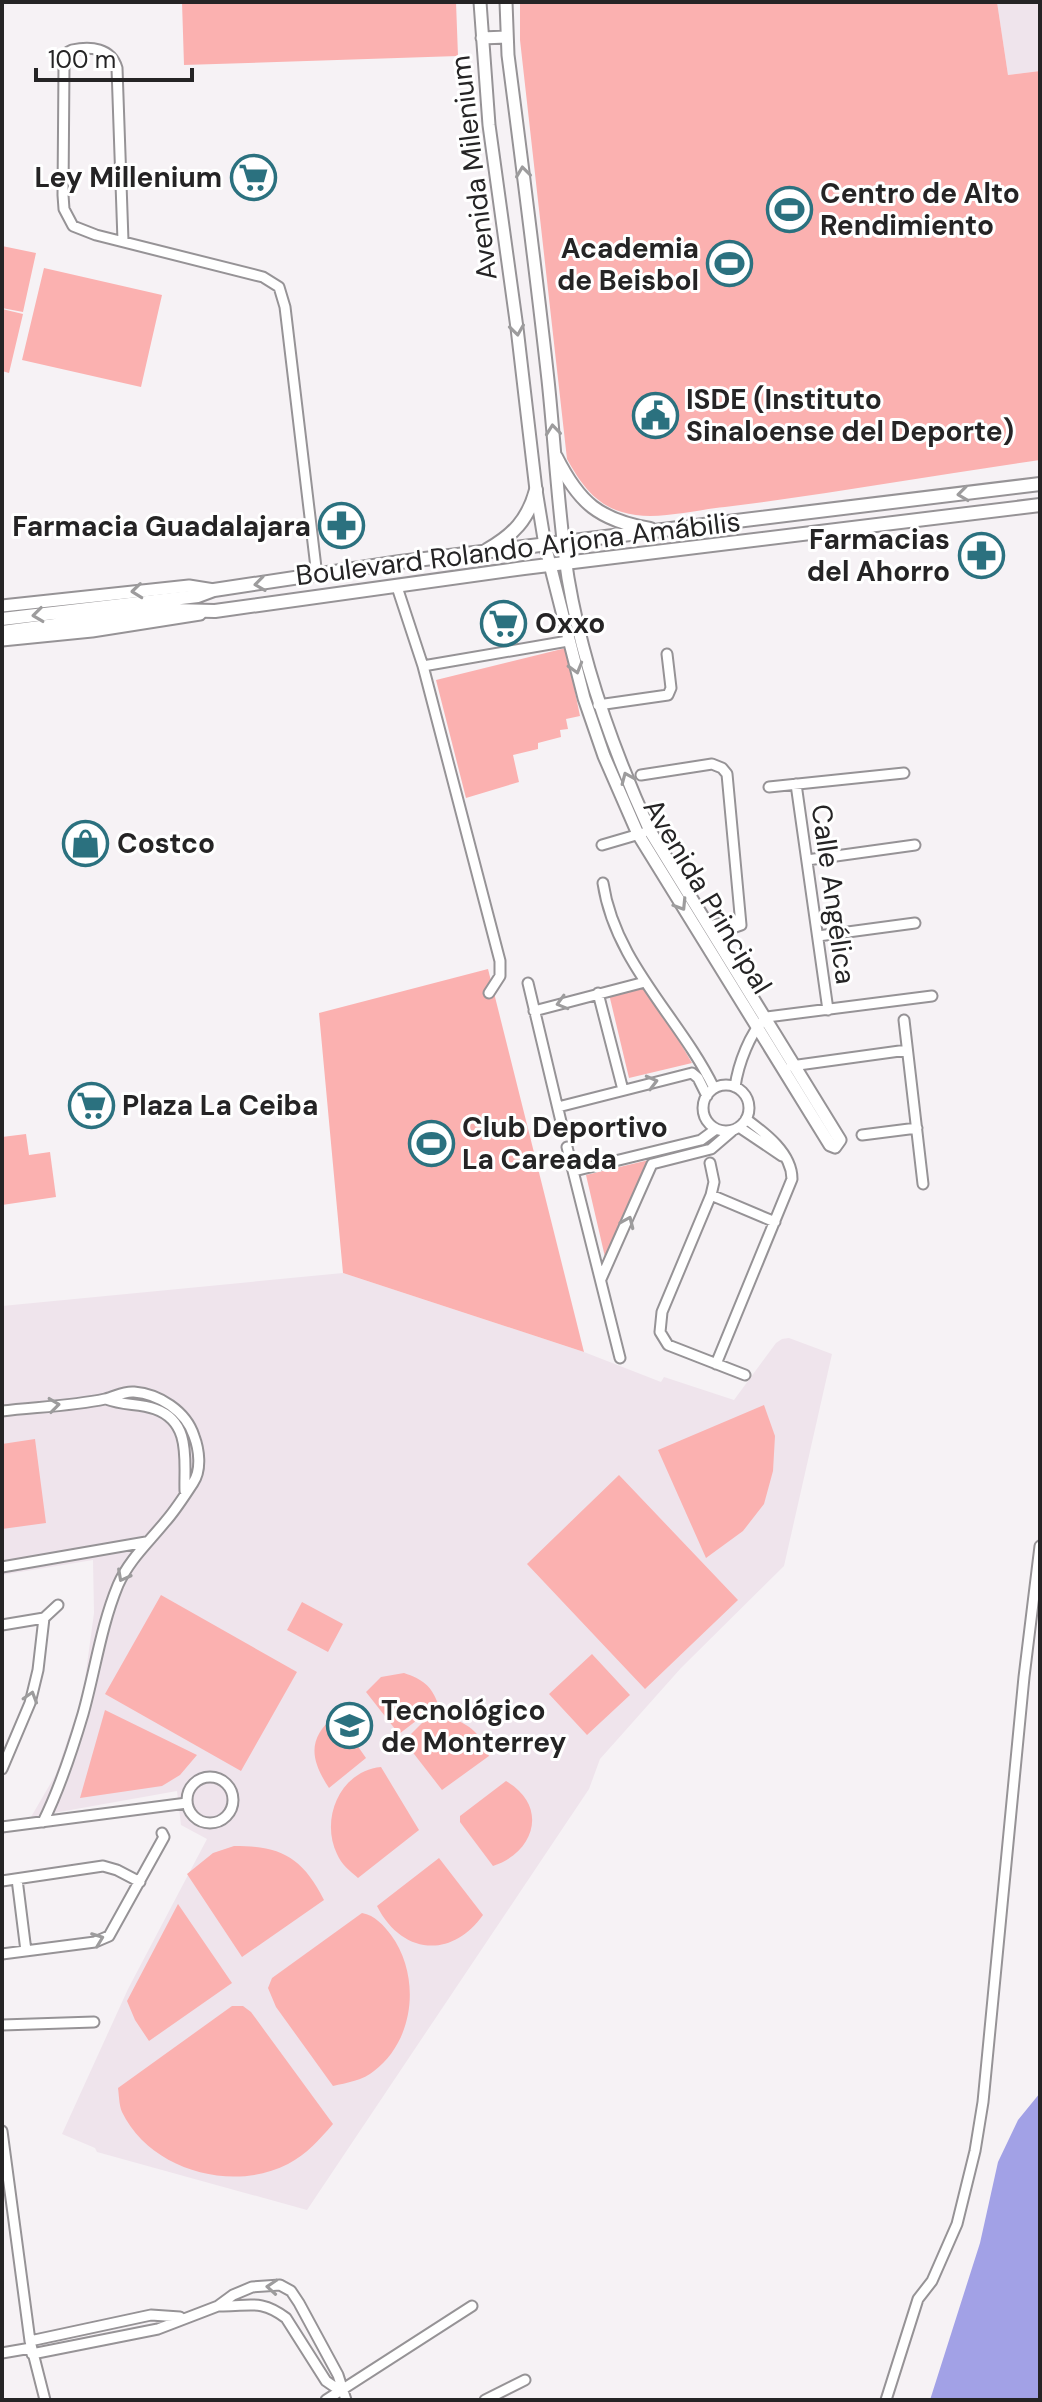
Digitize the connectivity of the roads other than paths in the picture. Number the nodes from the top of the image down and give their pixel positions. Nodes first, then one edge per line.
1 (480, 2) edge
2 (506, 2) edge
3 (506, 37) junction
4 (482, 38) junction
5 (123, 241) junction
6 (556, 457) junction
7 (1040, 484) edge
8 (536, 490) junction
9 (1040, 505) edge
10 (665, 532) junction
11 (565, 544) junction
12 (545, 545) junction
13 (482, 552) junction
14 (567, 564) junction
15 (551, 565) junction
16 (317, 576) junction
17 (397, 587) junction
18 (214, 590) junction
19 (170, 604) junction
20 (2, 606) edge
21 (215, 611) junction
22 (2, 619) edge
23 (2, 632) edge
24 (2, 640) edge
25 (568, 641) junction
26 (667, 654) dead end
27 (423, 666) junction
28 (598, 705) junction
29 (904, 773) dead end
30 (641, 775) dead end
31 (796, 784) junction
32 (769, 787) dead end
33 (650, 831) junction
34 (638, 834) junction
35 (602, 845) dead end
36 (915, 845) dead end
37 (807, 860) junction
38 (603, 883) dead end
39 (915, 923) dead end
40 (712, 930) junction
41 (818, 936) junction
42 (645, 982) junction
43 (528, 983) dead end
44 (489, 993) dead end
45 (598, 993) junction
46 (932, 996) dead end
47 (828, 1010) junction
48 (534, 1011) junction
49 (767, 1017) junction
50 (904, 1020) dead end
51 (757, 1025) junction
52 (907, 1050) junction
53 (789, 1067) junction
54 (696, 1069) junction
55 (735, 1087) junction
56 (623, 1090) junction
57 (710, 1092) junction
58 (558, 1107) junction
59 (746, 1119) junction
60 (917, 1128) junction
61 (716, 1129) junction
62 (736, 1129) junction
63 (563, 1130) dead end
64 (862, 1135) dead end
65 (833, 1139) dead end
66 (567, 1147) dead end
67 (785, 1158) junction
68 (651, 1159) junction
69 (710, 1163) dead end
70 (574, 1171) junction
71 (923, 1184) dead end
72 (711, 1195) junction
73 (775, 1222) junction
74 (601, 1279) junction
75 (620, 1358) dead end
76 (716, 1364) junction
77 (745, 1375) dead end
78 (2, 1411) edge
79 (146, 1542) junction
80 (1040, 1546) edge
81 (2, 1567) edge
82 (58, 1605) dead end
83 (44, 1618) junction
84 (2, 1625) edge
85 (2, 1769) edge
86 (187, 1803) junction
87 (43, 1822) junction
88 (2, 1827) edge
89 (162, 1833) dead end
90 (17, 1879) junction
91 (2, 1881) edge
92 (140, 1882) junction
93 (26, 1951) junction
94 (2, 1954) edge
95 (94, 2022) dead end
96 (2, 2025) edge
97 (2, 2132) edge
98 (218, 2306) junction
99 (472, 2306) dead end
100 (307, 2317) junction
101 (290, 2324) junction
102 (31, 2348) junction
103 (323, 2348) junction
104 (2, 2353) edge
105 (310, 2355) junction
106 (525, 2380) dead end
107 (344, 2396) edge
108 (45, 2400) edge
109 (326, 2400) edge
110 (485, 2400) edge
111 (886, 2400) edge

1 - 4 street, Avenida Milenium
2 - 3 street, Avenida Milenium
3 - 4 street
6 -> 3 street, Avenida Milenium
4 -> 8 street, Avenida Milenium
5 - 5 street
5 - 16 street
6 - 10 main road
6 - 11 street, Avenida Milenium
7 -> 10 main road, Boulevard Rolando Arjona Amábilis
8 - 12 street, Avenida Milenium
8 - 13 main road
9 - 14 main road, Boulevard Rolando Arjona Amábilis
10 - 11 main road, Boulevard Rolando Arjona Amábilis
11 - 12 main road, Boulevard Rolando Arjona Amábilis
11 - 14 street, Avenida Milenium
12 - 13 main road, Boulevard Rolando Arjona Amábilis
12 - 15 street, Avenida Milenium
13 - 16 main road, Boulevard Rolando Arjona Amábilis
14 - 15 main road, Boulevard Rolando Arjona Amábilis
14 - 28 street, Avenida Principal
15 - 17 main road, Boulevard Rolando Arjona Amábilis
15 - 25 street, Avenida Principal
16 -> 18 main road, Boulevard Rolando Arjona Amábilis
17 - 21 main road, Boulevard Rolando Arjona Amábilis
17 - 27 street
18 - 19 main road
18 -> 20 street, Boulevard Rolando Arjona Amábilis
19 - 21 main road
19 -> 22 main road
19 - 23 main road
21 - 24 street, Boulevard Rolando Arjona Amábilis
25 - 27 street
25 -> 34 street, Avenida Principal
26 - 28 street
27 - 44 street
33 -> 28 street, Avenida Principal
29 - 31 street
30 - 40 street
31 - 32 street
31 - 37 street, Calle Angélica
33 - 34 street
33 - 40 street, Avenida Principal
34 - 35 street
34 -> 51 street, Avenida Principal
36 - 37 street
37 - 41 street, Calle Angélica
38 - 42 street
39 - 41 street
40 - 49 street, Avenida Principal
41 - 47 street, Calle Angélica
42 - 45 street
42 - 54 street
43 - 48 street
45 -> 48 street
45 - 56 street
46 - 47 street
47 - 49 street
48 - 58 street
49 - 51 street
49 - 53 street, Avenida Principal
50 - 52 street
51 - 53 street, Avenida Principal
51 - 55 street
52 - 53 street
52 - 60 street
53 - 65 street, Avenida Principal
56 -> 54 street
54 - 57 street
55 - 57 street
55 - 59 street
56 - 58 street
57 - 61 street
58 - 63 street
59 - 62 street
59 - 67 street
60 - 64 street
60 - 71 street
61 - 62 street
61 - 68 street
62 - 67 street
62 - 68 street
66 - 70 street
67 - 73 street
68 - 70 street
74 -> 68 street
69 - 72 street
70 - 74 street
72 - 73 street
72 - 76 street
73 - 76 street
74 - 75 street
76 - 77 street
78 -> 79 street
79 - 81 street
79 -> 87 street
80 - 111 street
82 - 83 street
83 - 84 street
85 -> 83 street
86 - 86 street
86 - 87 street
87 - 88 street
89 - 92 street
90 - 91 street
90 - 92 street
90 - 93 street
93 -> 92 street
93 - 94 street
95 - 96 street
97 - 102 street
100 -> 98 street
98 - 101 street
98 - 102 street
99 - 107 street
100 - 101 street
100 - 103 street
101 - 105 street
102 - 104 street
102 - 108 street
103 - 105 street
103 - 107 street
105 - 107 street
106 - 110 street
107 - 109 street

